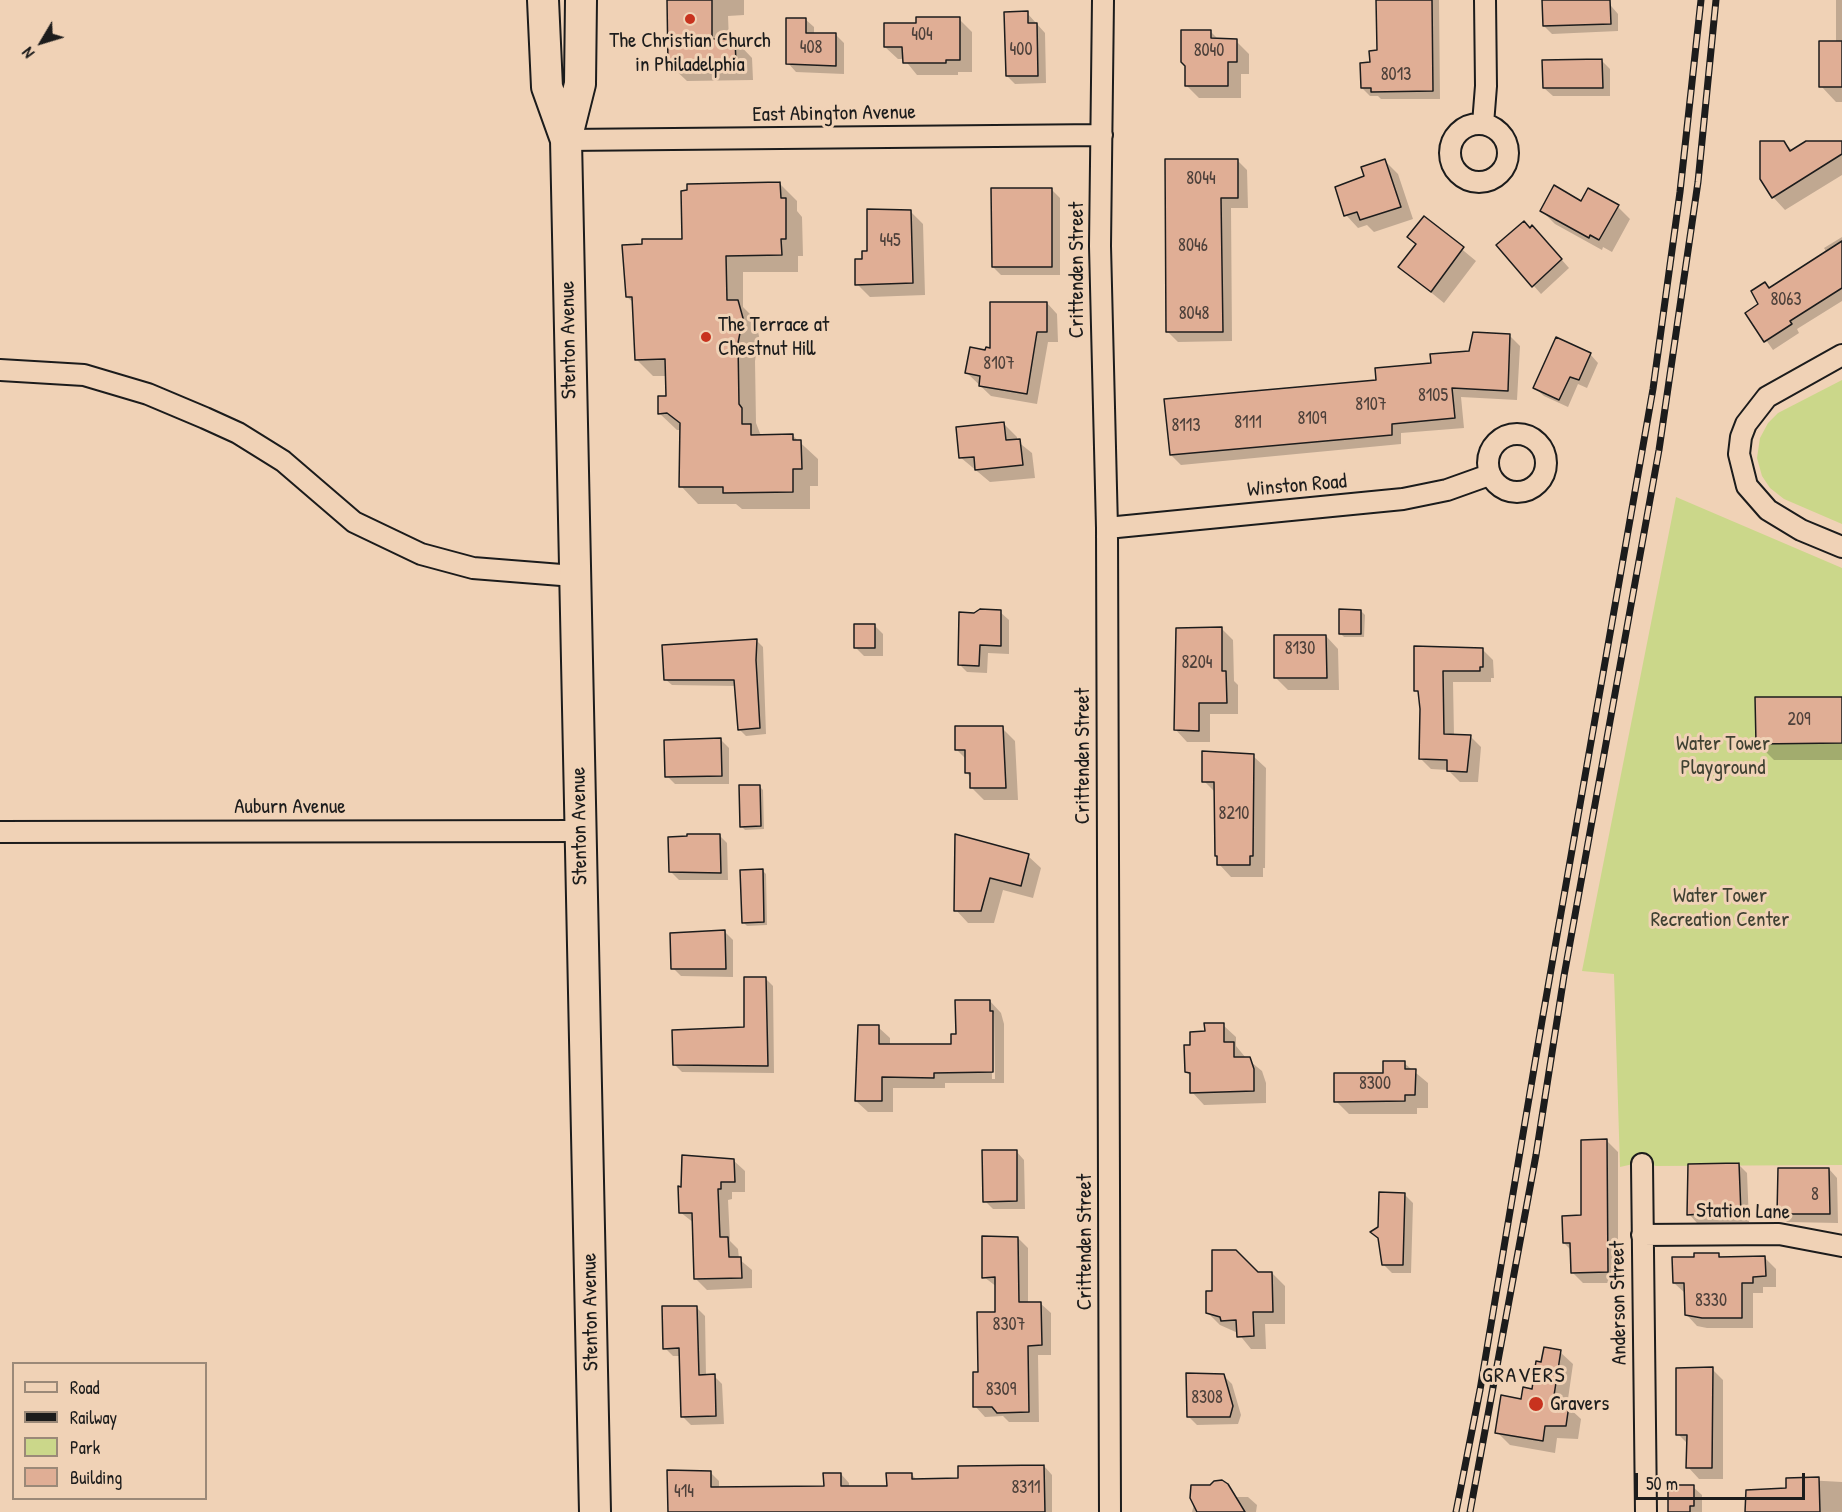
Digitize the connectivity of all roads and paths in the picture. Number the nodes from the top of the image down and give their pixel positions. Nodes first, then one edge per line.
1 (543, 0) edge
2 (581, 0) edge
3 (1103, 0) edge
4 (1485, 0) edge
5 (1483, 124) dead end
6 (1102, 135) junction
7 (566, 140) junction
8 (1842, 355) edge
9 (0, 370) edge
10 (1489, 475) dead end
11 (1107, 528) junction
12 (1842, 547) edge
13 (574, 576) junction
14 (580, 831) junction
15 (0, 832) edge
16 (1642, 1164) dead end
17 (1642, 1235) junction
18 (1842, 1246) edge
19 (595, 1512) edge
20 (1110, 1512) edge
21 (1646, 1512) edge

1 - 7 main road, Stenton Avenue
2 - 7 main road, Stenton Avenue
3 - 6 street, Crittenden Street
4 - 5 street
6 - 7 street, East Abington Avenue
6 - 11 street, Crittenden Street
7 - 13 main road, Stenton Avenue
8 - 12 street
9 - 13 street
10 - 11 street, Winston Road
11 - 20 street, Crittenden Street
13 - 14 main road, Stenton Avenue
14 - 15 street, Auburn Avenue
14 - 19 main road, Stenton Avenue
16 - 17 street, Anderson Street
17 - 18 street, Station Lane
17 - 21 street, Anderson Street

